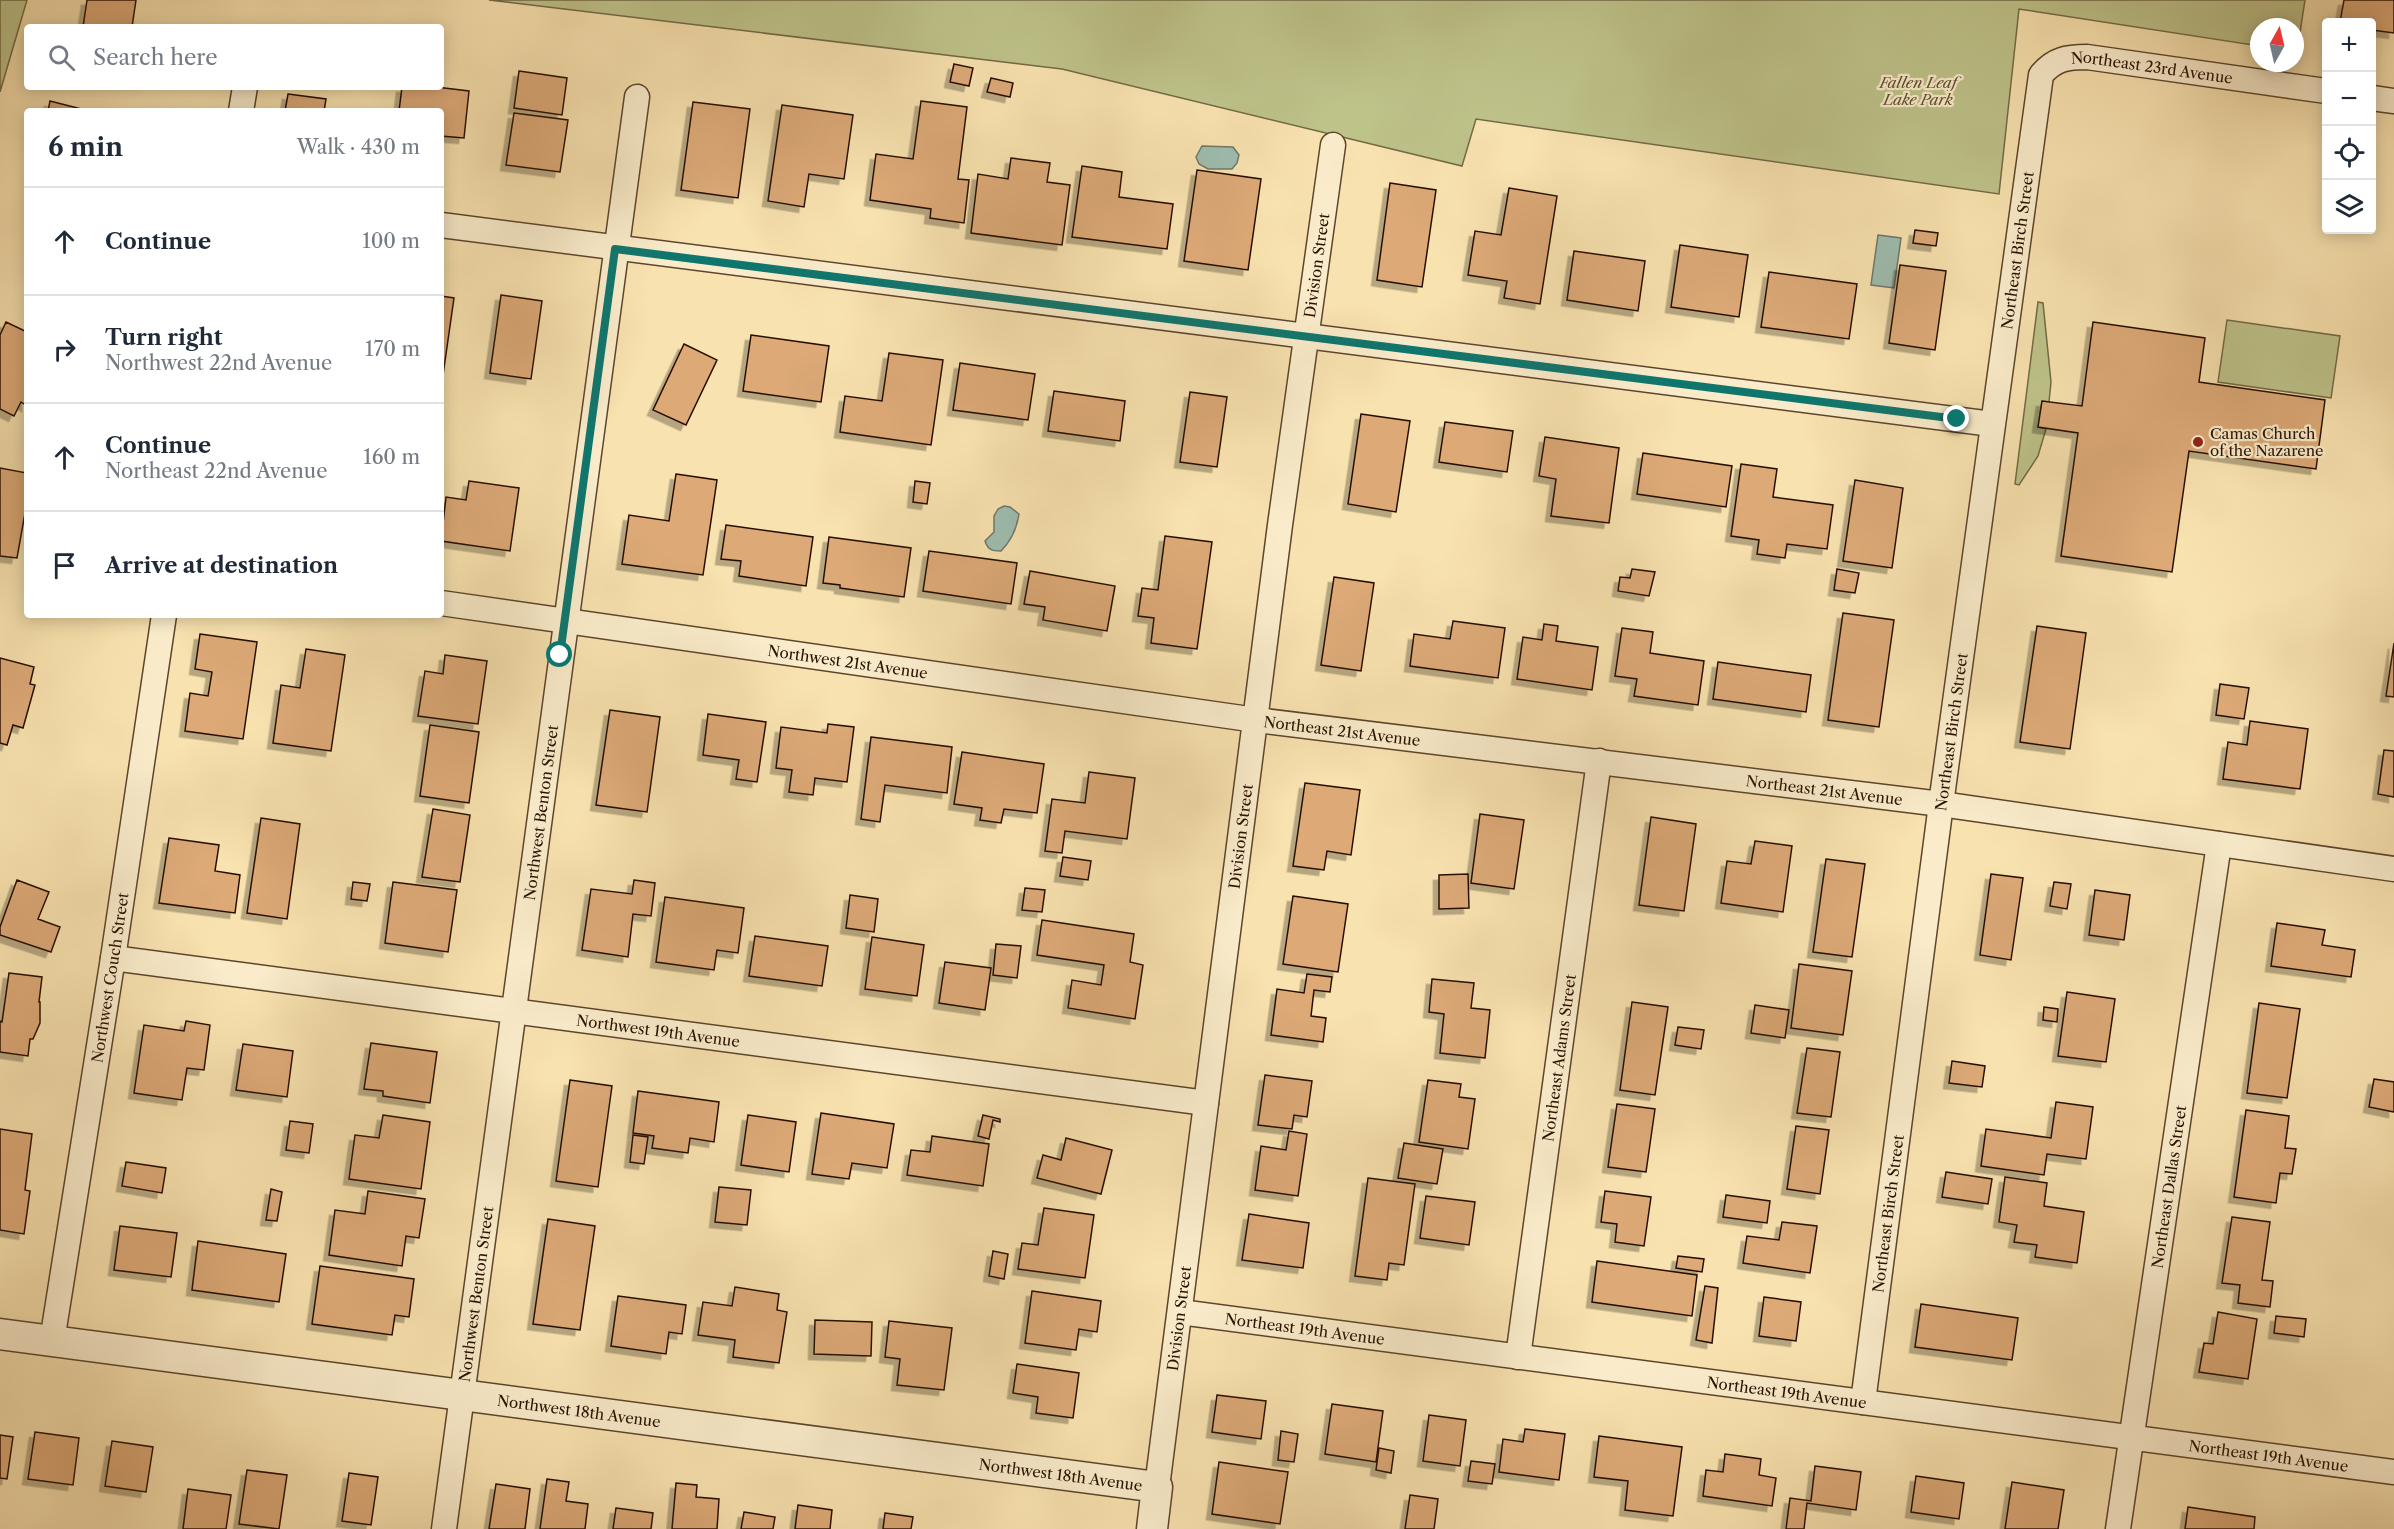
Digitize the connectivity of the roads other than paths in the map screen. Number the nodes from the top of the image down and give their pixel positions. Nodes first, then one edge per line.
1 (2050, 64) joint
2 (244, 90) edge
3 (2322, 90) edge
4 (637, 97) dead end
5 (2376, 99) edge
6 (2394, 101) edge
7 (241, 108) edge
8 (1333, 145) dead end
9 (444, 225) edge
10 (615, 249) junction
11 (1305, 337) junction
12 (1992, 424) junction
13 (444, 603) edge
14 (164, 618) edge
15 (565, 620) junction
16 (1256, 720) junction
17 (1599, 761) junction
18 (1941, 804) junction
19 (2219, 844) junction
20 (2394, 869) edge
21 (113, 958) junction
22 (514, 1011) junction
23 (1206, 1102) junction
24 (1180, 1312) junction
25 (0, 1334) edge
26 (52, 1341) junction
27 (1518, 1357) junction
28 (462, 1396) junction
29 (1863, 1402) junction
30 (2132, 1436) junction
31 (2394, 1472) edge
32 (1157, 1487) junction
33 (444, 1529) edge
34 (1152, 1529) edge
35 (2118, 1529) edge

1 - 3 street, Northeast 23rd Avenue
1 - 12 street, Northeast Birch Street
2 - 7 street
4 - 10 street, Northwest Benton Street
5 - 6 street
8 - 11 street, Division Street
9 - 10 street
10 - 11 street
10 - 15 street, Northwest Benton Street
11 - 12 street
11 - 16 street, Division Street
12 - 18 street, Northeast Birch Street
13 - 15 street, Northwest 21st Avenue
14 - 21 street, Northwest Couch Street
15 - 16 street, Northwest 21st Avenue
15 - 22 street, Northwest Benton Street
16 - 17 street, Northeast 21st Avenue
16 - 23 street, Division Street
17 - 18 street, Northeast 21st Avenue
17 - 27 street, Northeast Adams Street
18 - 19 street, Northeast 21st Avenue
18 - 29 street, Northeast Birch Street
19 - 20 street, Northeast 21st Avenue
19 - 30 street, Northeast Dallas Street
21 - 22 street, Northwest 19th Avenue
21 - 26 street, Northwest Couch Street
22 - 23 street, Northwest 19th Avenue
22 - 28 street, Northwest Benton Street
23 - 24 street, Division Street
24 - 27 street, Northeast 19th Avenue
24 - 32 street, Division Street
25 - 26 street, Northwest 18th Avenue
26 - 28 street, Northwest 18th Avenue
27 - 29 street, Northeast 19th Avenue
28 - 32 street, Northwest 18th Avenue
28 - 33 street, Northwest Benton Street
29 - 30 street, Northeast 19th Avenue
30 - 31 street, Northeast 19th Avenue
30 - 35 street, Northeast Dallas Street
32 - 34 street, Division Street

